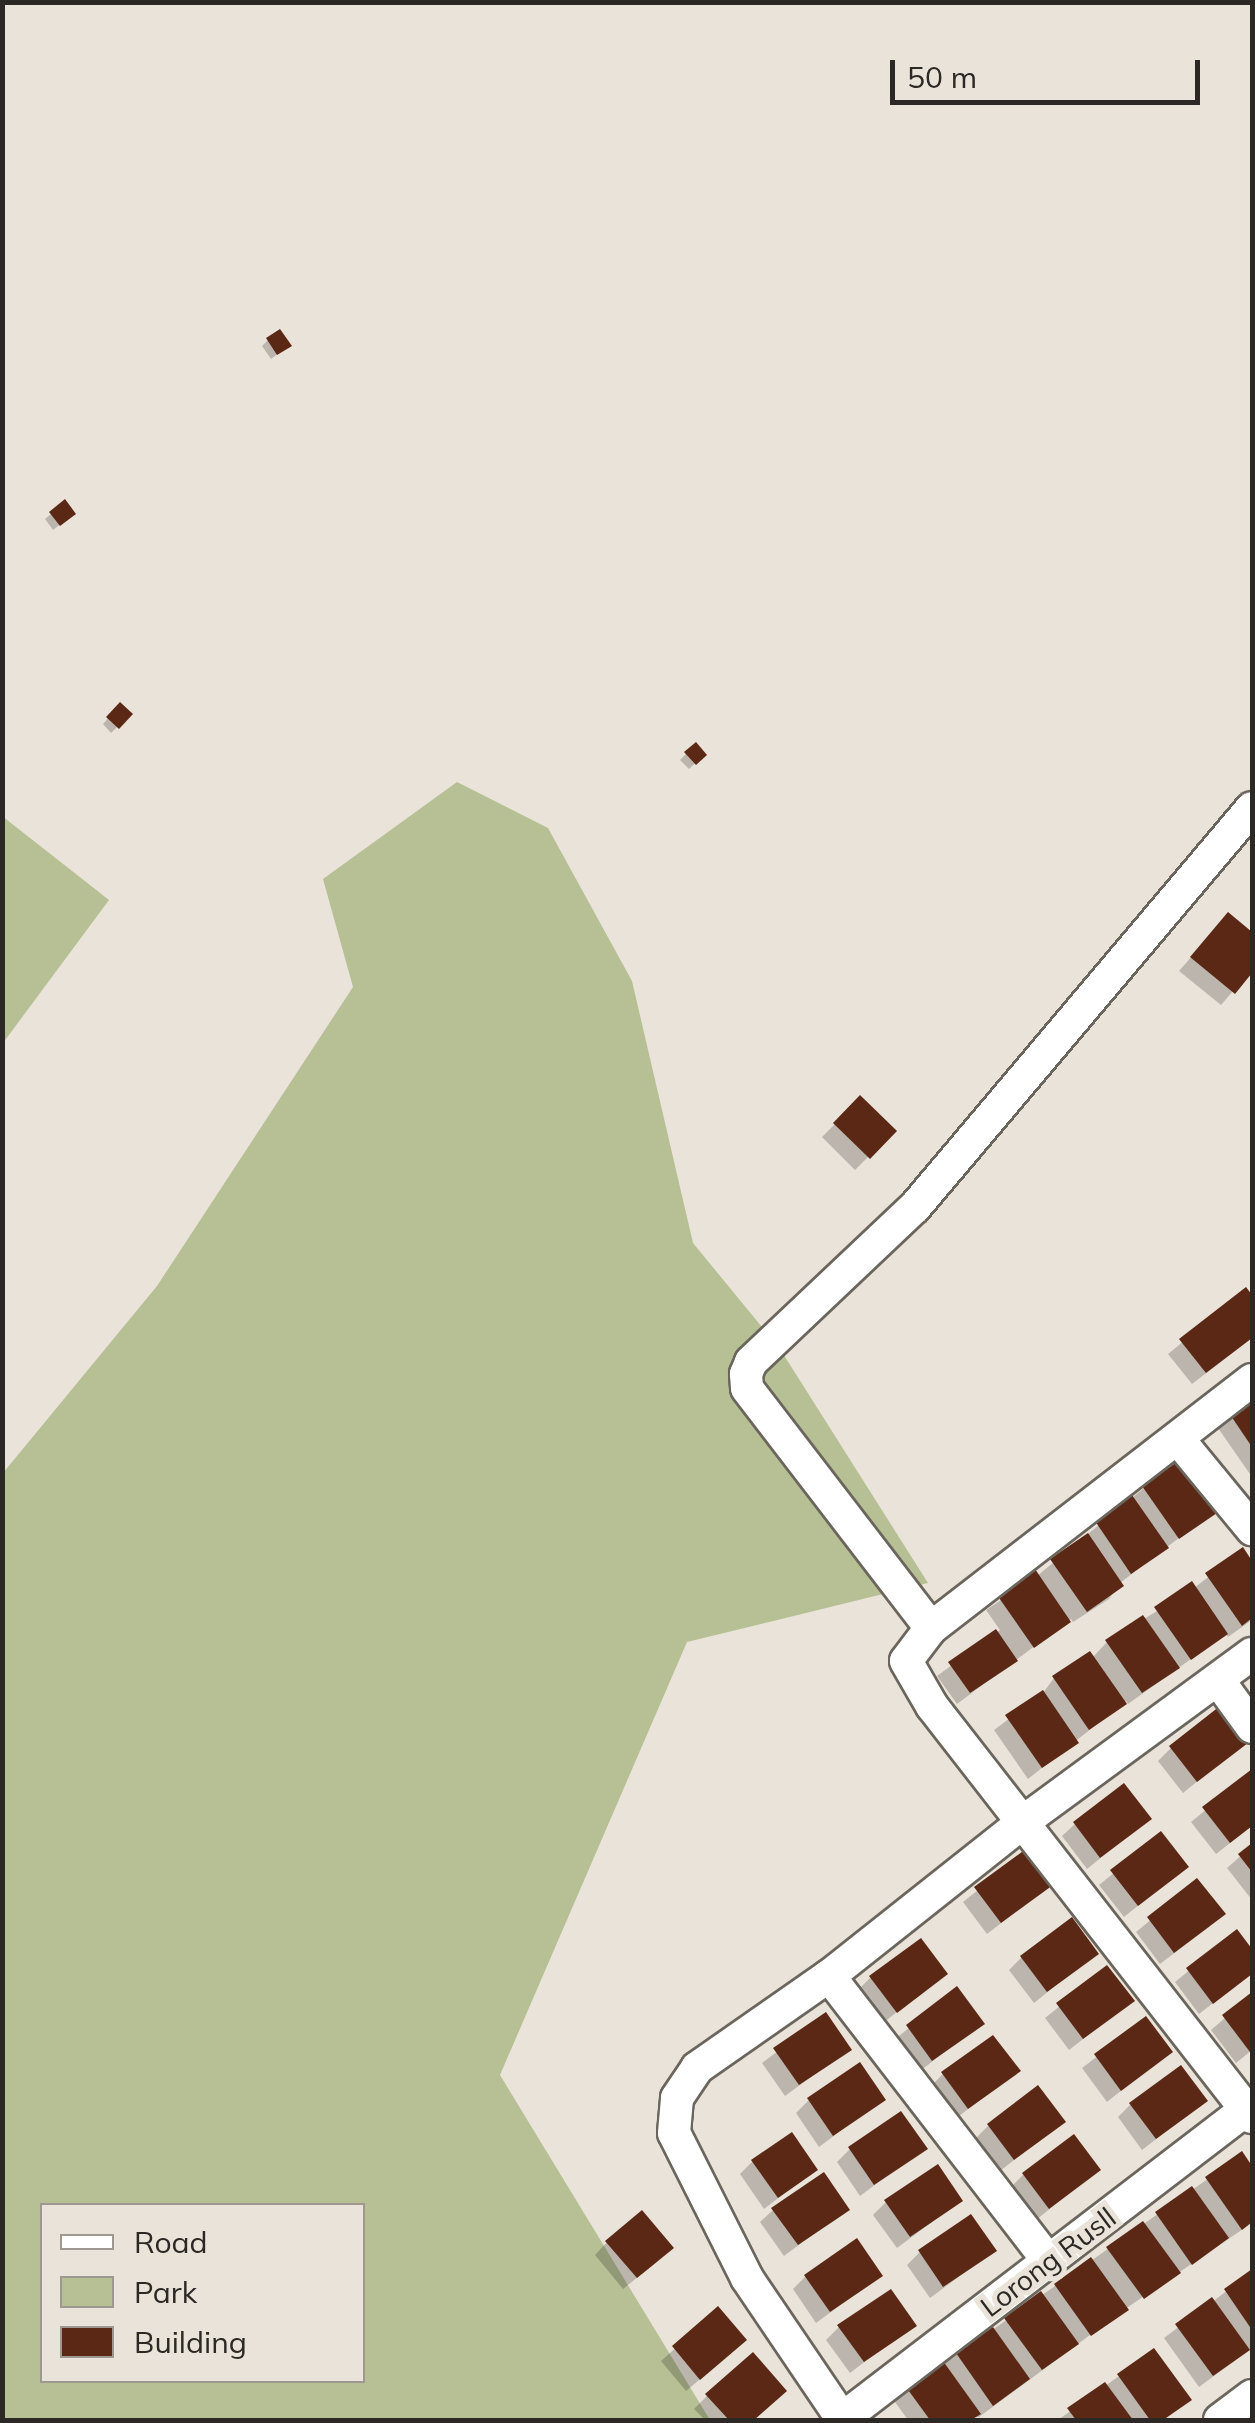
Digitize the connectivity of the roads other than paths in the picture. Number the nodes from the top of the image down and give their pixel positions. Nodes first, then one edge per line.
1 (1252, 808) edge
2 (1252, 1380) edge
3 (1178, 1439) junction
4 (1252, 1529) edge
5 (931, 1628) junction
6 (1252, 1654) edge
7 (1218, 1680) junction
8 (1252, 1727) edge
9 (1022, 1822) junction
10 (828, 1976) junction
11 (1250, 2111) edge
12 (1049, 2262) junction
13 (1252, 2396) edge
14 (843, 2420) edge
15 (1220, 2420) edge

1 - 5 street
2 - 3 street
3 - 4 street
3 - 5 street
5 - 9 street
6 - 7 street
7 - 8 street
7 - 9 street
9 - 10 street
9 - 11 street
10 - 12 street
10 - 14 street
11 - 12 street, Lorong Rusll
12 - 14 street, Lorong Rusll
13 - 15 street

